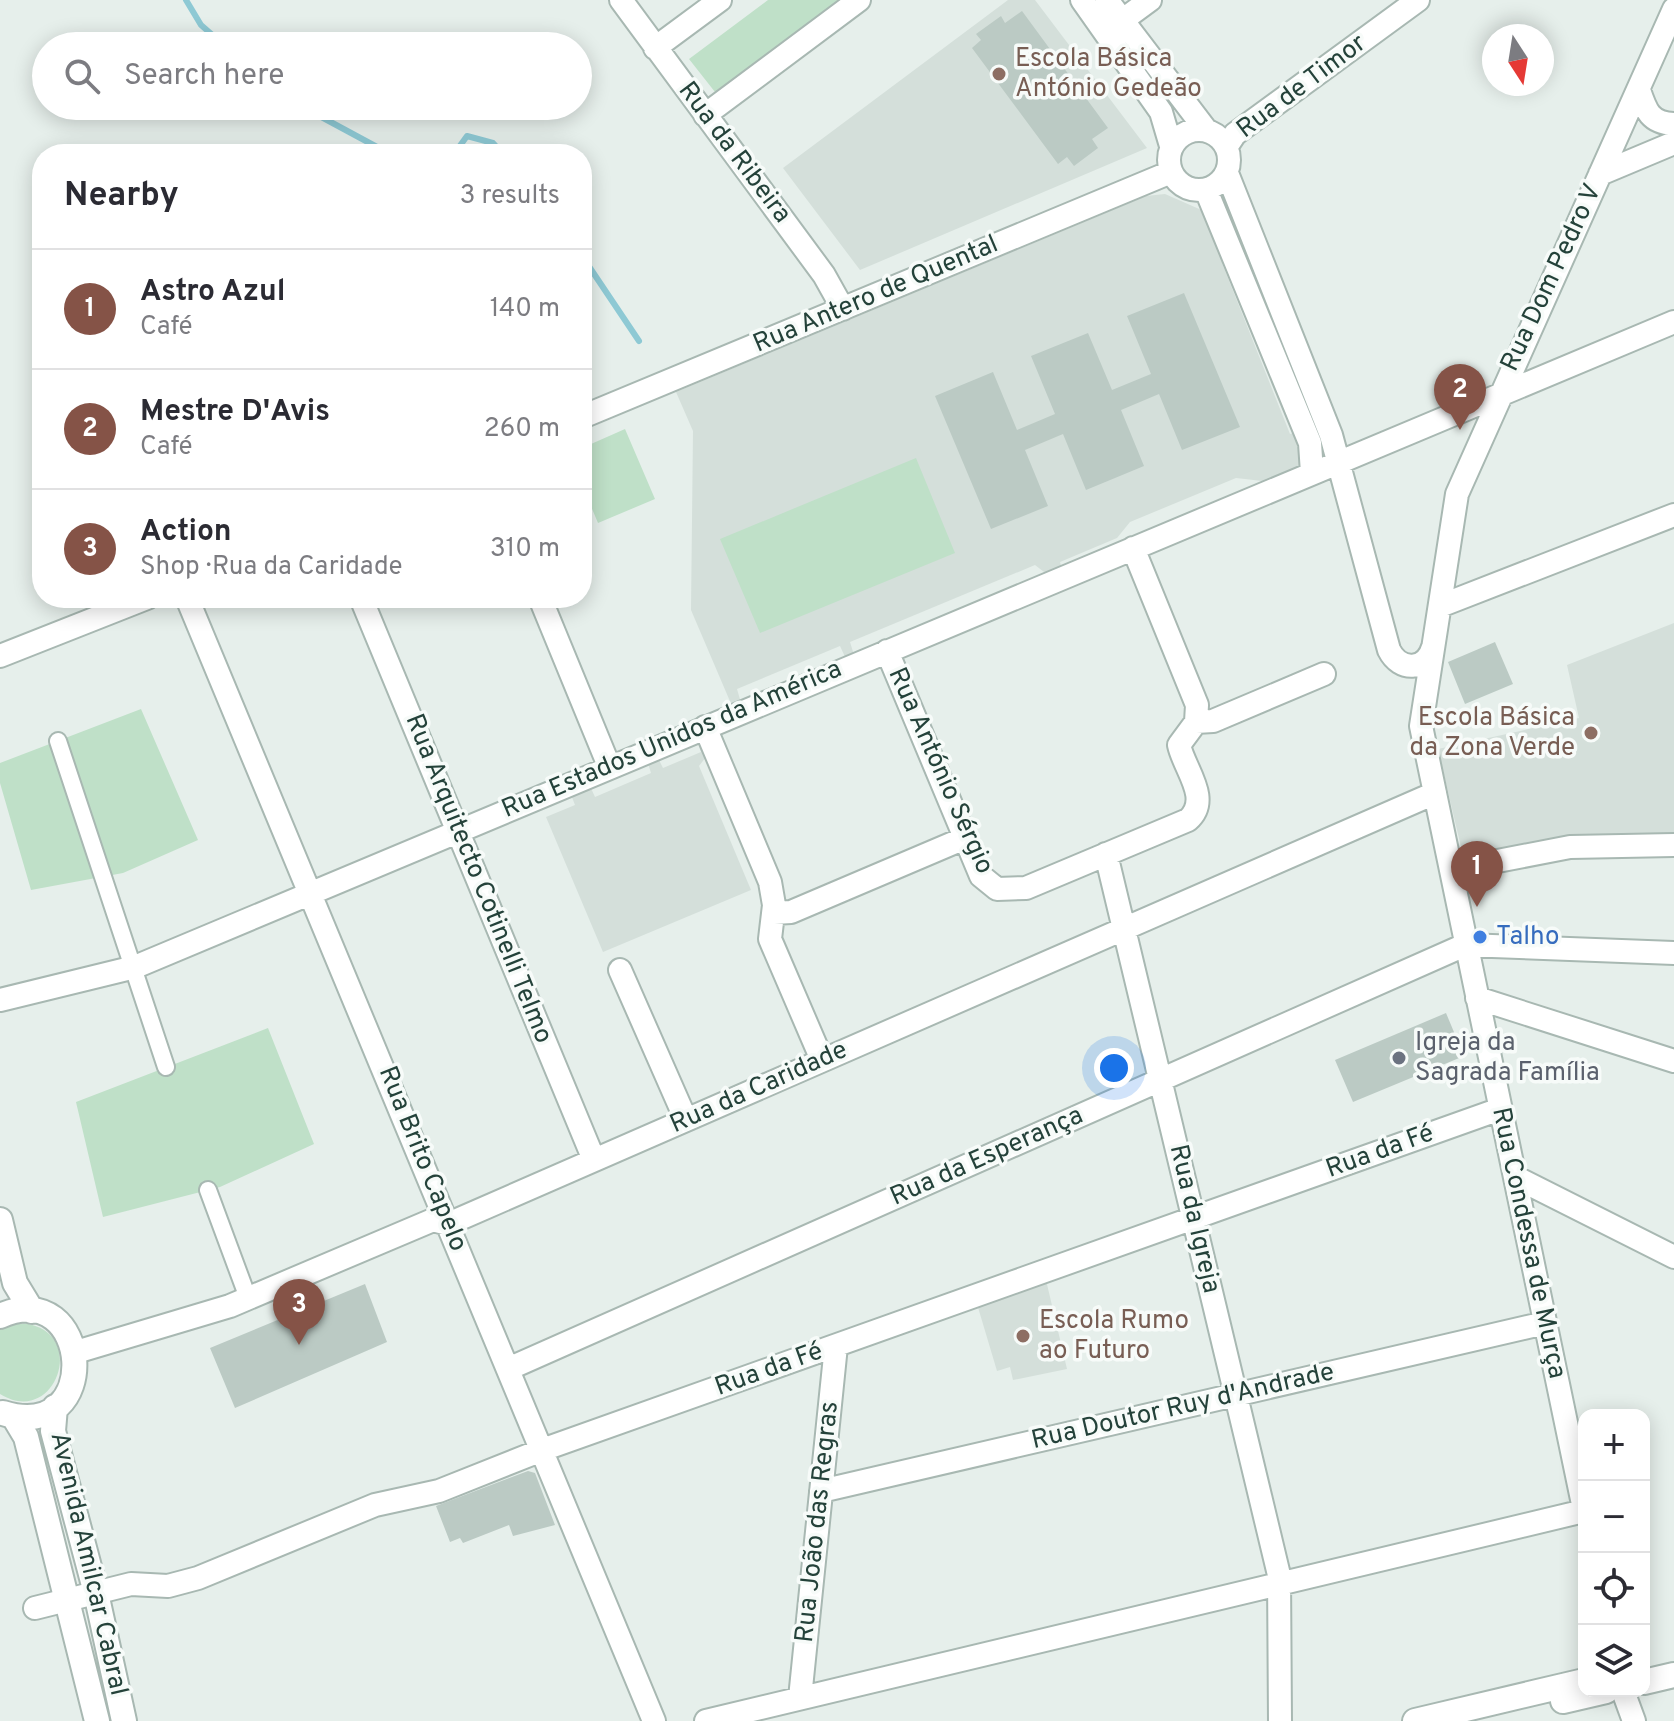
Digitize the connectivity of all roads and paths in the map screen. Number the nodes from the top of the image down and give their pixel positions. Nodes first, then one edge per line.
1 (621, 0) edge
2 (720, 0) edge
3 (859, 0) edge
4 (1082, 0) edge
5 (1107, 0) edge
6 (1150, 0) edge
7 (1418, 0) edge
8 (1674, 9) edge
9 (1114, 26) junction
10 (655, 48) junction
11 (1639, 90) junction
12 (705, 115) junction
13 (1674, 124) edge
14 (1206, 130) junction
15 (1674, 143) edge
16 (1171, 146) junction
17 (1227, 146) junction
18 (1171, 172) junction
19 (1227, 173) junction
20 (1600, 174) junction
21 (1206, 190) junction
22 (843, 309) junction
23 (1674, 322) edge
24 (1498, 396) junction
25 (592, 413) edge
26 (1339, 462) junction
27 (1312, 473) junction
28 (1674, 515) edge
29 (1133, 548) junction
30 (1440, 606) junction
31 (122, 608) edge
32 (191, 608) edge
33 (365, 608) edge
34 (544, 608) edge
35 (1433, 647) junction
36 (887, 651) junction
37 (0, 656) edge
38 (1324, 674) dead end
39 (1196, 722) junction
40 (705, 727) junction
41 (58, 741) dead end
42 (609, 766) junction
43 (1435, 793) junction
44 (457, 830) junction
45 (965, 838) junction
46 (1674, 845) edge
47 (1106, 854) junction
48 (1451, 870) junction
49 (311, 891) junction
50 (774, 913) junction
51 (1124, 929) junction
52 (1465, 945) junction
53 (1674, 953) edge
54 (135, 967) junction
55 (620, 970) dead end
56 (1477, 998) junction
57 (0, 1000) edge
58 (822, 1060) junction
59 (1674, 1061) edge
60 (166, 1067) dead end
61 (1160, 1080) junction
62 (1500, 1109) junction
63 (686, 1120) junction
64 (594, 1160) junction
65 (1515, 1177) junction
66 (208, 1190) dead end
67 (1193, 1218) junction
68 (0, 1220) edge
69 (448, 1224) junction
70 (1674, 1257) edge
71 (248, 1298) junction
72 (32, 1311) junction
73 (0, 1316) edge
74 (1545, 1323) junction
75 (836, 1346) junction
76 (76, 1352) junction
77 (508, 1369) junction
78 (1236, 1395) junction
79 (55, 1407) junction
80 (7, 1415) edge
81 (542, 1450) junction
82 (1578, 1481) edge
83 (821, 1491) junction
84 (1578, 1511) edge
85 (1279, 1584) junction
86 (96, 1593) junction
87 (69, 1599) junction
88 (35, 1608) dead end
89 (1674, 1659) edge
90 (1650, 1665) edge
91 (1674, 1675) edge
92 (1650, 1681) edge
93 (1578, 1682) edge
94 (1581, 1697) edge
95 (1625, 1697) edge
96 (800, 1698) junction
97 (97, 1721) edge
98 (124, 1721) edge
99 (654, 1721) edge
100 (706, 1721) edge
101 (1280, 1721) edge
102 (1415, 1721) edge
103 (1479, 1721) edge
104 (1634, 1721) edge

1 - 10 street, Rua da Ribeira
2 - 10 street
3 - 12 street
4 - 9 street
5 - 9 street
6 - 9 street
7 - 17 street, Rua de Timor
8 - 11 street, Rua Dom Pedro V
9 - 14 street
9 - 16 street
10 - 12 street, Rua da Ribeira
11 - 13 street
11 - 20 street, Rua Dom Pedro V
12 - 22 street, Rua da Ribeira
14 - 16 street
14 - 17 street
15 - 20 street
16 - 18 street
17 - 19 street
18 - 21 street
18 - 22 street, Rua Antero de Quental
19 - 21 street
19 - 26 street
20 - 24 street, Rua Dom Pedro V
21 - 27 street
22 - 25 street, Rua Antero de Quental
23 - 24 street, Rua Estados Unidos da América
24 - 26 street, Rua Estados Unidos da América
24 - 30 street, Rua Dom Pedro V
26 - 27 street, Rua Estados Unidos da América
26 - 35 street
27 - 29 street, Rua Estados Unidos da América
28 - 30 street
29 - 36 street, Rua Estados Unidos da América
29 - 39 street
30 - 35 street, Rua Dom Pedro V
31 - 37 street
32 - 49 street, Rua Brito Capelo
33 - 44 street, Rua Arquitecto Cotinelli Telmo
34 - 42 street
35 - 43 street, Rua Condessa de Murça
36 - 40 street, Rua Estados Unidos da América
36 - 45 street, Rua António Sérgio
38 - 39 street
39 - 47 street
40 - 42 street, Rua Estados Unidos da América
40 - 50 street
41 - 54 street
42 - 44 street, Rua Estados Unidos da América
43 - 48 street, Rua Condessa de Murça
43 - 51 street, Rua da Caridade
44 - 49 street, Rua Estados Unidos da América
44 - 64 street, Rua Arquitecto Cotinelli Telmo
45 - 47 street, Rua António Sérgio
45 - 50 street
46 - 48 street
47 - 51 street, Rua da Igreja
48 - 52 street, Rua Condessa de Murça
49 - 54 street, Rua Estados Unidos da América
49 - 69 street, Rua Brito Capelo
50 - 58 street
51 - 58 street, Rua da Caridade
51 - 61 street, Rua da Igreja
52 - 53 street
52 - 56 street, Rua Condessa de Murça
52 - 61 street, Rua da Esperança
54 - 57 street, Rua Estados Unidos da América
54 - 60 street
55 - 63 street
56 - 59 street
56 - 62 street, Rua Condessa de Murça
58 - 63 street, Rua da Caridade
61 - 67 street, Rua da Igreja
61 - 77 street, Rua da Esperança
62 - 65 street, Rua Condessa de Murça
62 - 67 street, Rua da Fé
63 - 64 street, Rua da Caridade
64 - 69 street, Rua da Caridade
65 - 70 street
65 - 74 street, Rua Condessa de Murça
66 - 71 street
67 - 75 street, Rua da Fé
67 - 78 street, Rua da Igreja
68 - 72 street
69 - 71 street, Rua da Caridade
69 - 77 street, Rua Brito Capelo
71 - 76 street, Rua da Caridade
72 - 73 street
72 - 76 street
74 - 78 street, Rua Doutor Ruy d'Andrade
74 - 82 street, Rua Condessa de Murça
75 - 81 street, Rua da Fé
75 - 83 street, Rua João das Regras
76 - 79 street
77 - 81 street, Rua Brito Capelo
78 - 83 street, Rua Doutor Ruy d'Andrade
78 - 85 street, Rua da Igreja
79 - 80 street
79 - 86 street, Avenida Amilcar Cabral
80 - 87 street, Avenida Amilcar Cabral
81 - 86 street, Rua da Fé
81 - 99 street, Rua Brito Capelo
83 - 96 street, Rua João das Regras
84 - 85 street
85 - 96 street
85 - 101 street, Rua da Igreja
86 - 87 street, Rua da Fé
86 - 98 street, Avenida Amilcar Cabral
87 - 88 street, Rua da Fé
87 - 97 street, Avenida Amilcar Cabral
89 - 90 street
91 - 92 street
93 - 102 street
94 - 103 street
95 - 104 street
96 - 100 street

